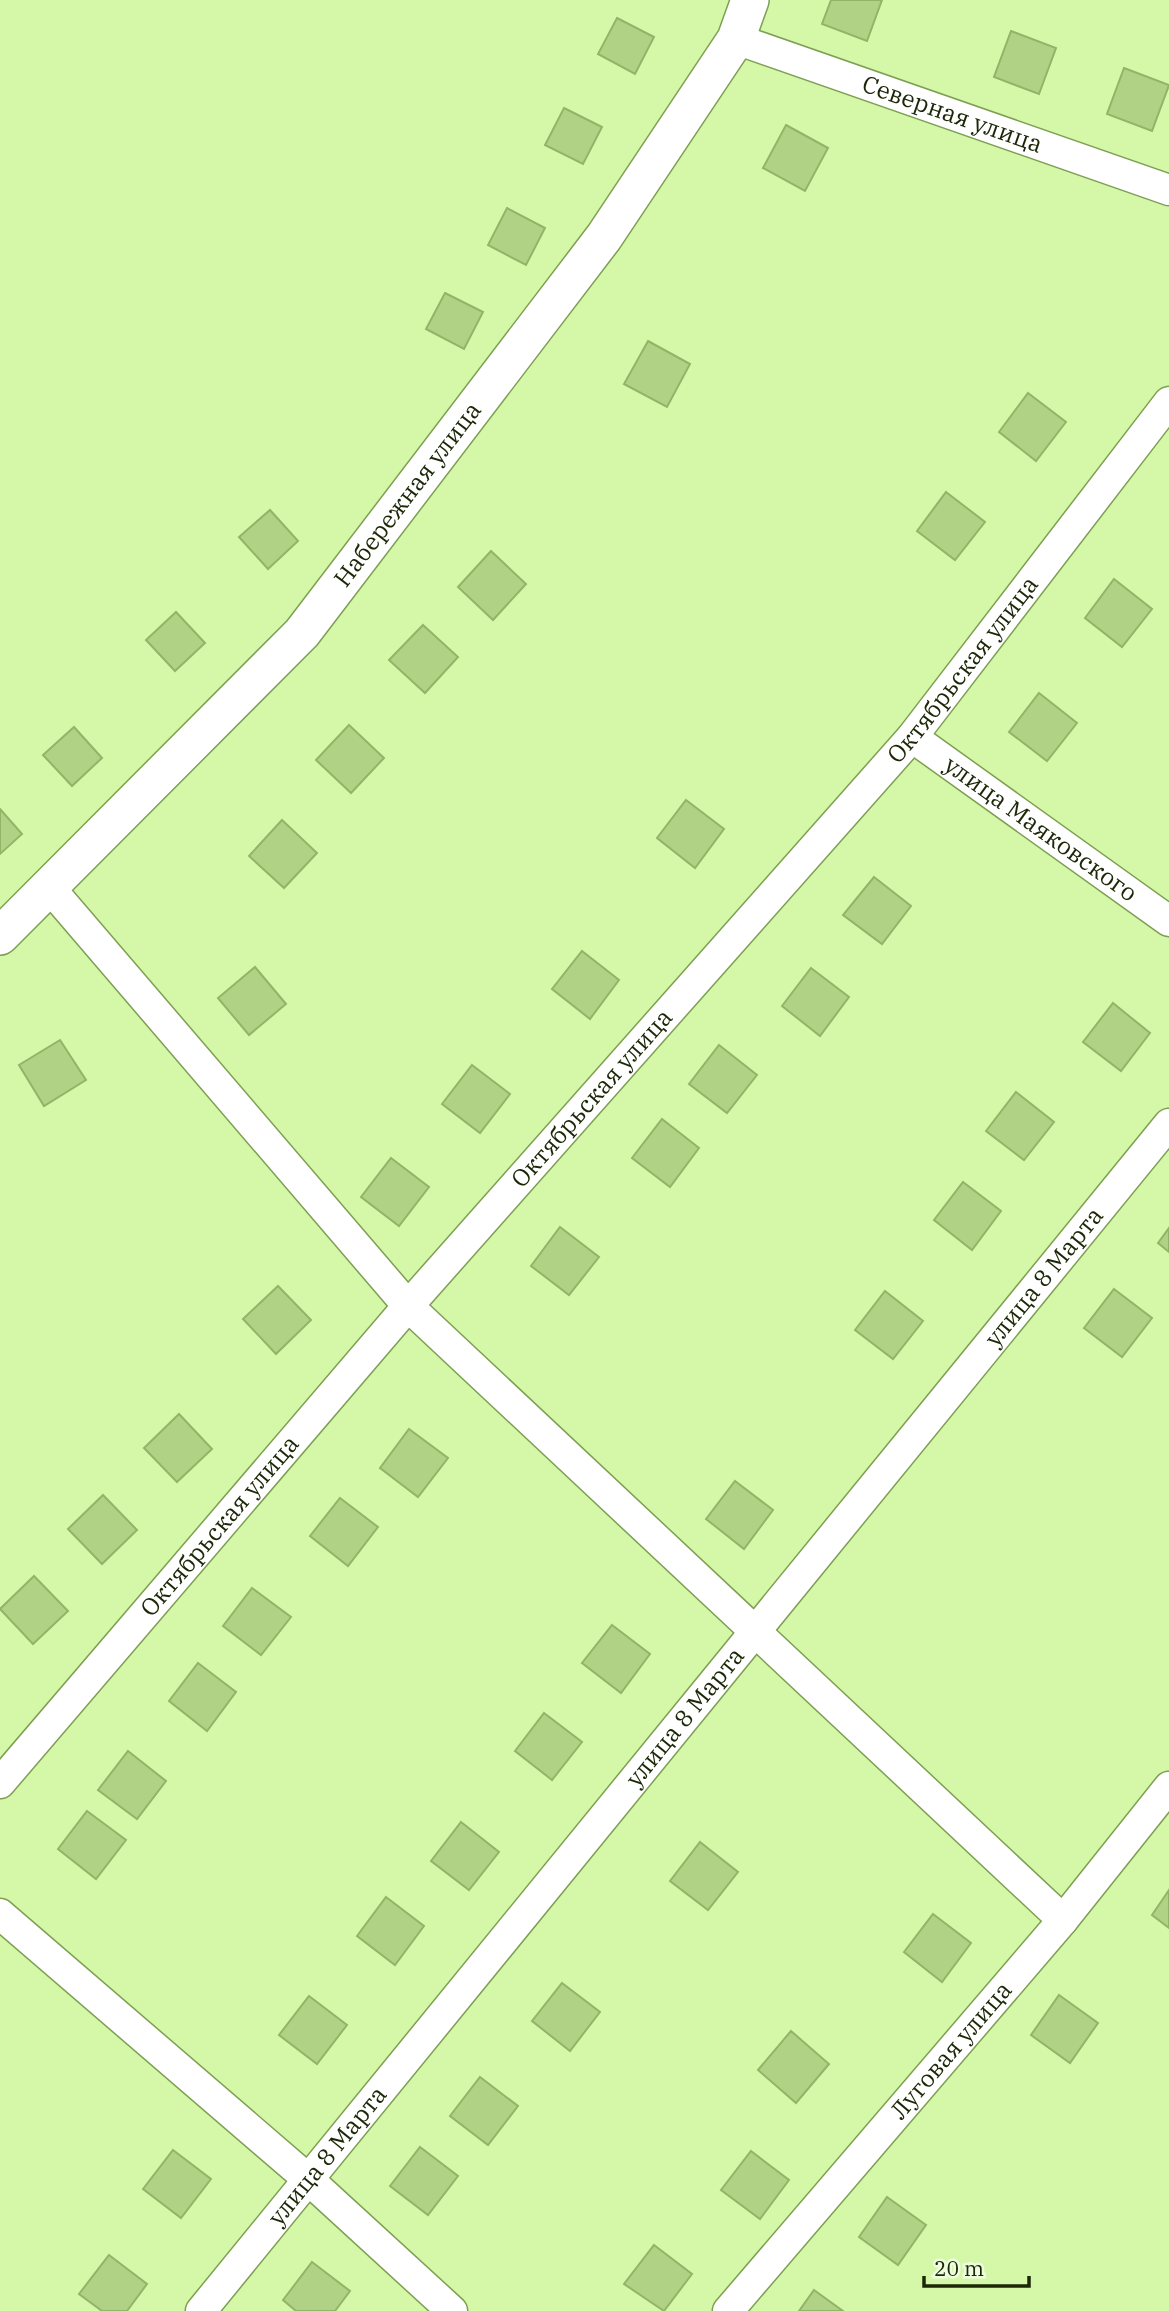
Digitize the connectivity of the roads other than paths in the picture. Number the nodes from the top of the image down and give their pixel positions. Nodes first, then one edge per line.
1 (750, 0) edge
2 (736, 39) junction
3 (1169, 190) edge
4 (1169, 402) edge
5 (912, 737) junction
6 (49, 887) junction
7 (1169, 921) edge
8 (0, 936) edge
9 (1169, 1124) edge
10 (408, 1306) junction
11 (757, 1631) junction
12 (0, 1783) edge
13 (1169, 1787) edge
14 (0, 1914) edge
15 (1063, 1920) junction
16 (309, 2180) junction
17 (201, 2311) edge
18 (452, 2311) edge
19 (728, 2311) edge

1 - 2 street, Набережная улица
2 - 3 street, Северная улица
2 - 6 street, Набережная улица
4 - 5 street, Октябрьская улица
5 - 7 street, улица Маяковского
5 - 10 street, Октябрьская улица
6 - 8 street, Набережная улица
6 - 10 street
9 - 11 street, улица 8 Марта
10 - 11 street
10 - 12 street, Октябрьская улица
11 - 15 street
11 - 16 street, улица 8 Марта
13 - 15 street, Луговая улица
14 - 16 street
15 - 19 street, Луговая улица
16 - 17 street, улица 8 Марта
16 - 18 street

